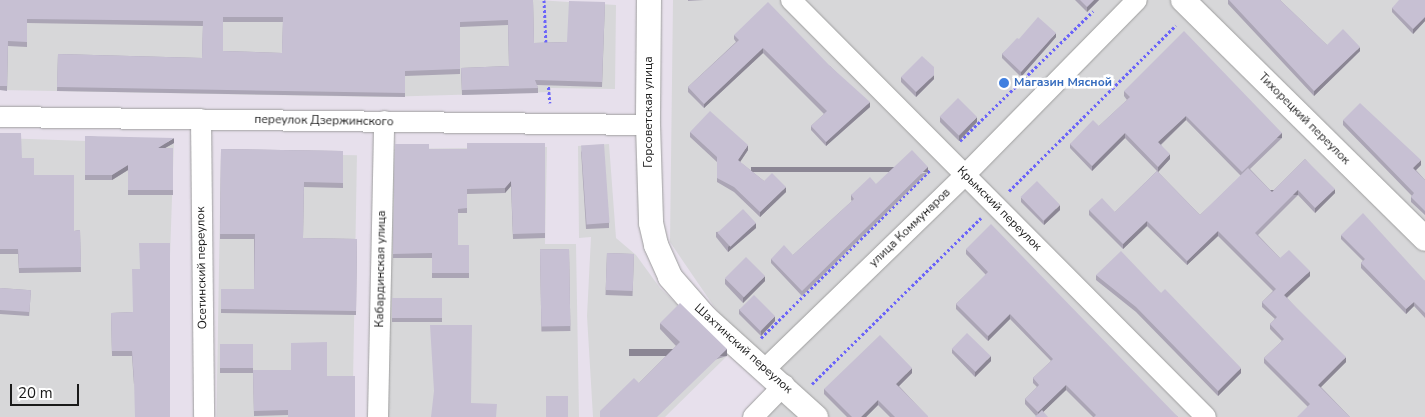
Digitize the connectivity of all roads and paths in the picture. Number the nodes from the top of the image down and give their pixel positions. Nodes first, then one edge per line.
1 (544, 0) edge
2 (649, 0) edge
3 (792, 0) edge
4 (1138, 0) edge
5 (1183, 0) edge
6 (1098, 7) dead end
7 (546, 48) edge
8 (548, 76) edge
9 (0, 116) edge
10 (201, 119) junction
11 (384, 121) junction
12 (551, 124) junction
13 (648, 125) junction
14 (945, 155) junction
15 (965, 175) junction
16 (651, 223) joint
17 (1425, 239) edge
18 (746, 352) junction
19 (765, 369) junction
20 (784, 385) junction
21 (204, 417) edge
22 (378, 417) edge
23 (753, 417) edge
24 (816, 417) edge
25 (1206, 417) edge

1 - 7 path
2 - 13 street, Горсоветская улица
3 - 14 street, Крымский переулок
4 - 15 street, улица Коммунаров
5 - 17 street, Тихорецкий переулок
6 - 14 path
8 - 12 path
9 - 10 street, переулок Дзержинского
10 - 11 street, переулок Дзержинского
10 - 21 street, Осетинский переулок
11 - 12 street, переулок Дзержинского
11 - 22 street, Кабардинская улица
12 - 13 street, переулок Дзержинского
13 - 16 street, Горсоветская улица
14 - 15 street, Крымский переулок
14 - 18 path
15 - 19 street, улица Коммунаров
15 - 25 street, Крымский переулок
16 - 18 street, Шахтинский переулок
18 - 19 street, Шахтинский переулок
19 - 20 street, Шахтинский переулок
20 - 23 street
20 - 24 street, Шахтинский переулок

